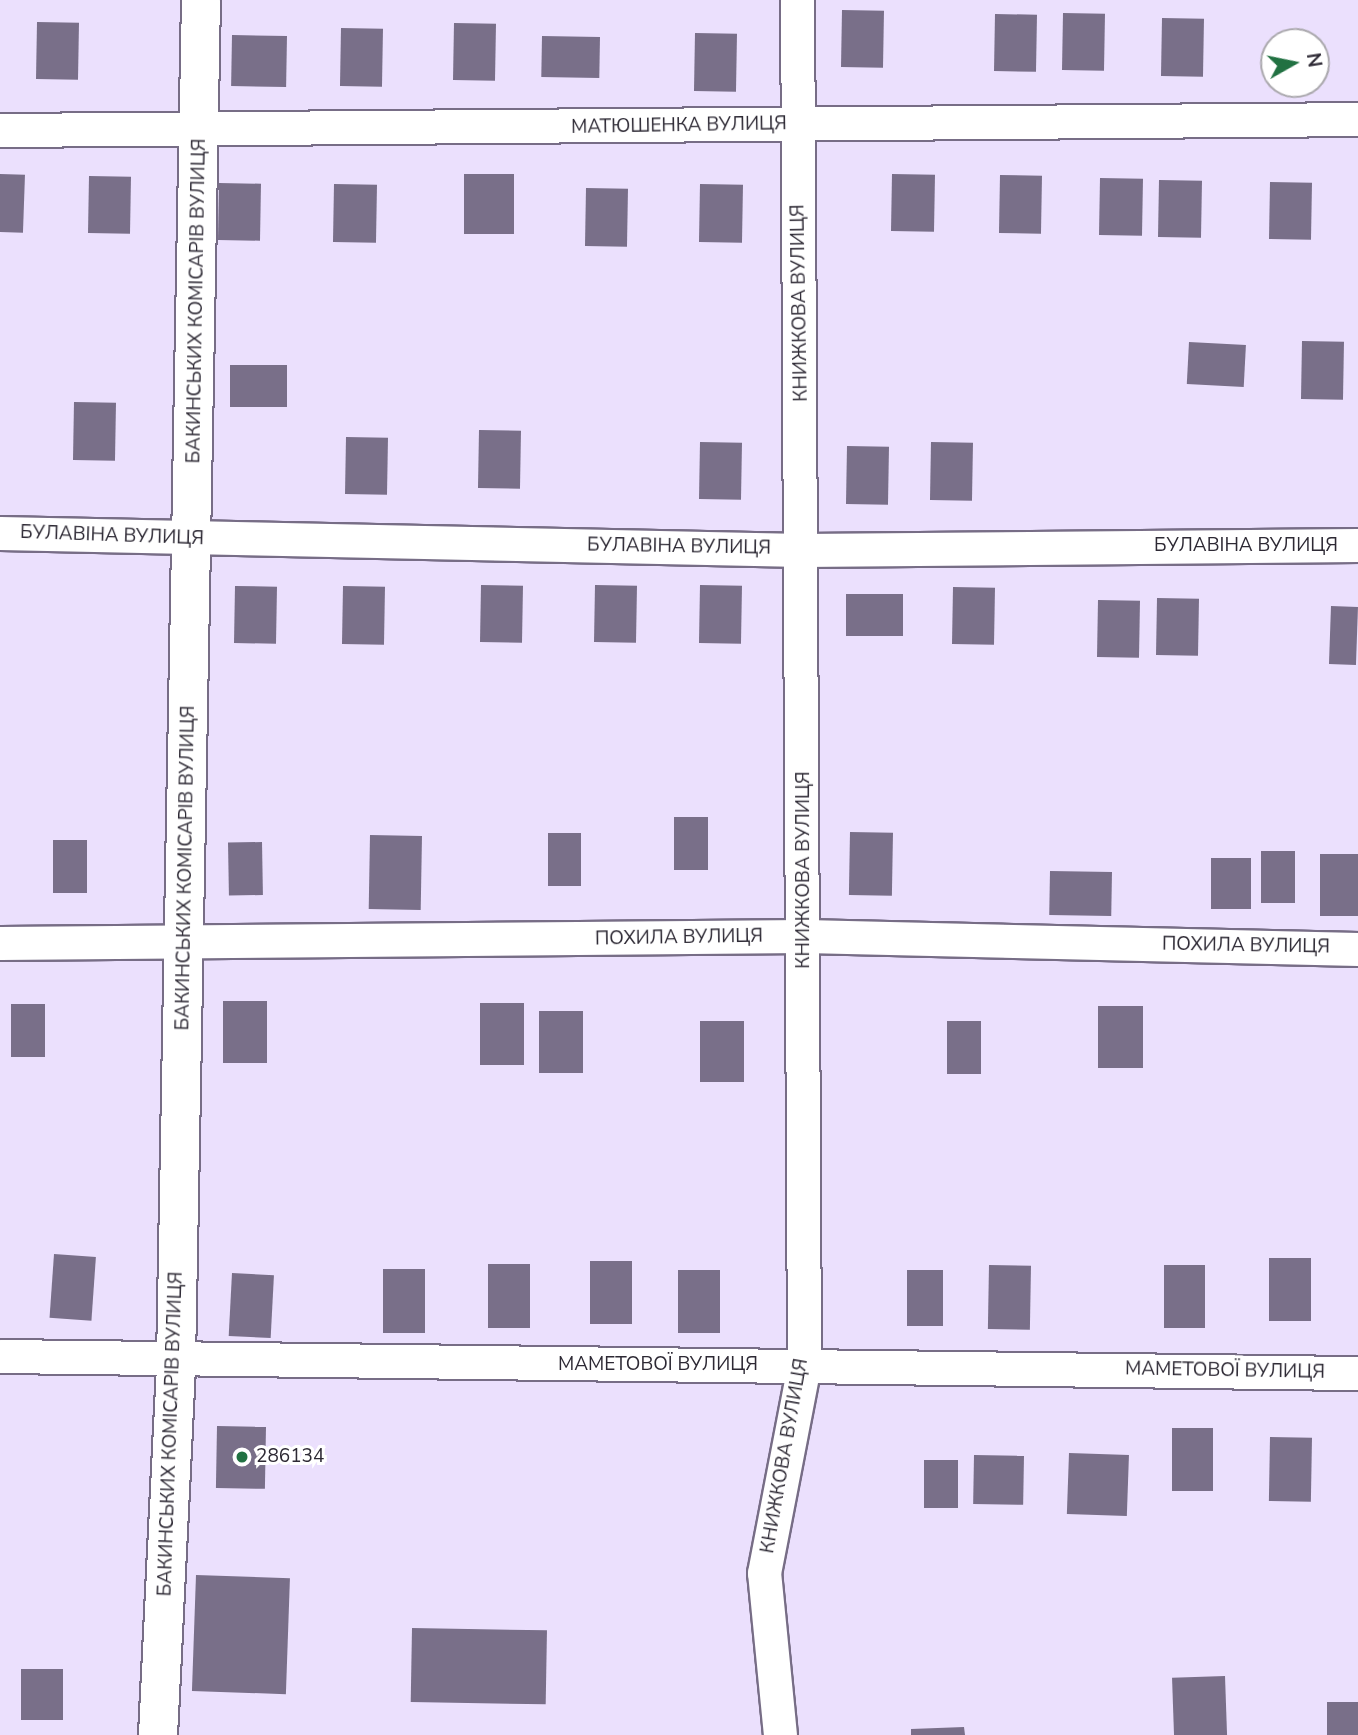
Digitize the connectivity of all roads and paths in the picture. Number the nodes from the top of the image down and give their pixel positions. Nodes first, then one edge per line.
1 (201, 0) edge
2 (797, 0) edge
3 (1358, 119) edge
4 (798, 125) junction
5 (0, 130) edge
6 (200, 133) junction
7 (0, 533) edge
8 (192, 538) junction
9 (1358, 545) edge
10 (802, 550) junction
11 (805, 936) junction
12 (0, 943) edge
13 (184, 946) junction
14 (1358, 948) edge
15 (0, 1356) edge
16 (176, 1362) junction
17 (804, 1365) junction
18 (1358, 1373) edge
19 (158, 1735) edge
20 (780, 1735) edge

1 - 6 street, БАКИНСЬКИХ КОМІСАРІВ ВУЛИЦЯ
2 - 4 street, КНИЖКОВА ВУЛИЦЯ
3 - 4 street, МАТЮШЕНКА ВУЛИЦЯ
4 - 6 street, МАТЮШЕНКА ВУЛИЦЯ
4 - 10 street, КНИЖКОВА ВУЛИЦЯ
5 - 6 street, МАТЮШЕНКА ВУЛИЦЯ
6 - 8 street, БАКИНСЬКИХ КОМІСАРІВ ВУЛИЦЯ
7 - 8 street, БУЛАВІНА ВУЛИЦЯ
8 - 10 street, БУЛАВІНА ВУЛИЦЯ
8 - 13 street, БАКИНСЬКИХ КОМІСАРІВ ВУЛИЦЯ
9 - 10 street, БУЛАВІНА ВУЛИЦЯ
10 - 11 street, КНИЖКОВА ВУЛИЦЯ
11 - 13 street, ПОХИЛА ВУЛИЦЯ
11 - 14 street, ПОХИЛА ВУЛИЦЯ
11 - 17 street, КНИЖКОВА ВУЛИЦЯ
12 - 13 street, ПОХИЛА ВУЛИЦЯ
13 - 16 street, БАКИНСЬКИХ КОМІСАРІВ ВУЛИЦЯ
15 - 16 street, МАМЕТОВОЇ ВУЛИЦЯ
16 - 17 street, МАМЕТОВОЇ ВУЛИЦЯ
16 - 19 street, БАКИНСЬКИХ КОМІСАРІВ ВУЛИЦЯ
17 - 18 street, МАМЕТОВОЇ ВУЛИЦЯ
17 - 20 street, КНИЖКОВА ВУЛИЦЯ

